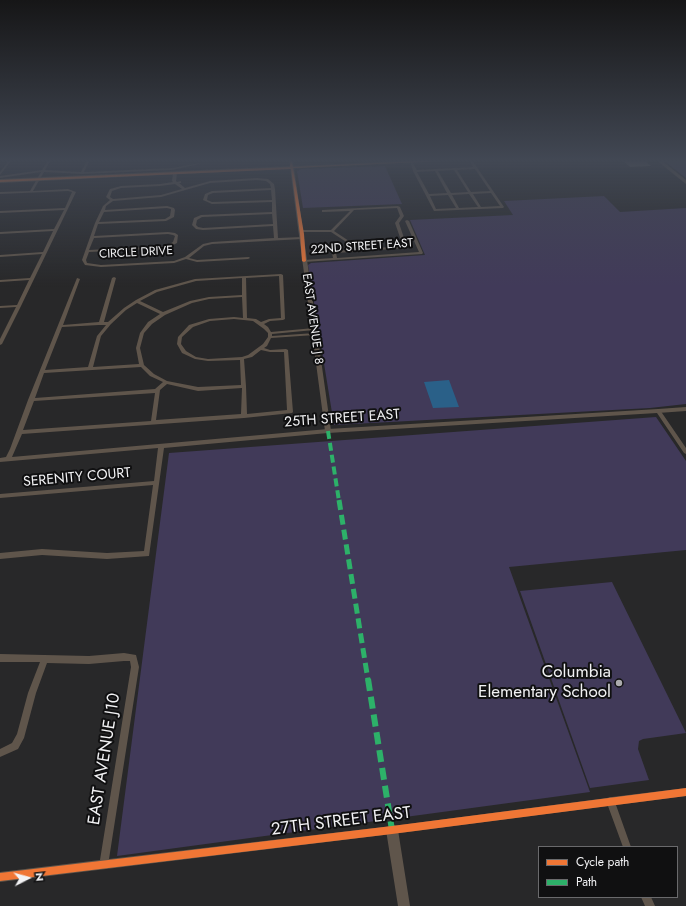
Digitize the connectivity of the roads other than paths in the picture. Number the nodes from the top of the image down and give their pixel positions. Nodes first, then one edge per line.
1 (69, 202) edge
2 (108, 202) edge
3 (211, 202) edge
4 (234, 202) edge
5 (274, 202) edge
6 (297, 202) edge
7 (431, 202) edge
8 (454, 202) edge
9 (476, 202) edge
10 (499, 202) edge
11 (480, 208) junction
12 (66, 209) junction
13 (353, 209) junction
14 (458, 209) junction
15 (103, 211) junction
16 (323, 211) dead end
17 (0, 212) edge
18 (274, 213) junction
19 (407, 221) dead end
20 (97, 223) junction
21 (275, 225) junction
22 (56, 230) junction
23 (332, 231) junction
24 (0, 233) edge
25 (302, 234) junction
26 (92, 237) junction
27 (276, 239) junction
28 (360, 250) junction
29 (87, 252) junction
30 (44, 253) junction
31 (0, 256) edge
32 (186, 258) junction
33 (248, 258) dead end
34 (335, 259) junction
35 (304, 261) junction
36 (244, 277) junction
37 (114, 278) dead end
38 (32, 279) junction
39 (78, 280) dead end
40 (0, 281) edge
41 (245, 296) junction
42 (137, 301) junction
43 (19, 306) junction
44 (0, 307) edge
45 (163, 314) junction
46 (245, 318) junction
47 (110, 323) junction
48 (100, 324) junction
49 (261, 324) junction
50 (60, 326) junction
51 (315, 332) junction
52 (270, 335) junction
53 (2, 336) edge
54 (0, 344) edge
55 (260, 349) junction
56 (242, 358) junction
57 (142, 365) junction
58 (90, 369) junction
59 (42, 372) junction
60 (166, 382) junction
61 (244, 386) junction
62 (157, 391) junction
63 (31, 400) junction
64 (686, 409) edge
65 (658, 411) junction
66 (244, 416) junction
67 (153, 422) junction
68 (328, 431) junction
69 (19, 432) junction
70 (161, 446) junction
71 (686, 452) edge
72 (8, 459) junction
73 (0, 460) edge
74 (156, 483) junction
75 (0, 496) edge
76 (0, 556) edge
77 (0, 658) edge
78 (45, 659) junction
79 (0, 753) edge
80 (686, 792) edge
81 (610, 801) junction
82 (392, 830) junction
83 (628, 846) edge
84 (104, 865) junction
85 (0, 877) edge
86 (404, 906) edge

1 - 12 street
2 - 15 street
3 - 4 street
5 - 18 street
6 - 25 street, EAST AVENUE J 8
7 - 14 street
8 - 14 street
9 - 11 street
10 - 11 street
11 - 14 street
12 - 17 street
12 - 22 street
13 - 16 street
13 - 23 street
13 - 28 street
15 - 20 street
15 - 20 street
18 - 21 street
18 - 21 street
19 - 34 street, 22ND STREET EAST
20 - 26 street
21 - 27 street
22 - 24 street
22 - 30 street
23 - 25 street, CIRCLE DRIVE
23 - 28 street
25 - 27 street, CIRCLE DRIVE
25 - 35 street, EAST AVENUE J 8
26 - 29 street
26 - 29 street
27 - 32 street, CIRCLE DRIVE
28 - 34 street
29 - 32 street, CIRCLE DRIVE
30 - 31 street
30 - 38 street
32 - 33 street
34 - 35 street, 22ND STREET EAST
35 - 51 street, EAST AVENUE J 8
36 - 41 street
36 - 42 street
36 - 49 street
37 - 48 street
38 - 40 street
38 - 43 street
39 - 50 street
41 - 45 street
41 - 46 street
42 - 45 street
42 - 47 street
43 - 44 street
43 - 53 street
45 - 57 street
46 - 49 street
46 - 56 street
47 - 48 street
47 - 58 street
48 - 50 street
49 - 52 street
50 - 59 street
51 - 52 street
51 - 68 street, EAST AVENUE J 8
52 - 55 street
53 - 54 street
55 - 56 street
55 - 66 street
56 - 61 street
57 - 58 street
57 - 60 street
58 - 59 street
59 - 63 street
60 - 61 street
60 - 62 street
61 - 66 street
62 - 63 street
62 - 67 street
63 - 69 street
64 - 65 street, 25TH STREET EAST
65 - 68 street, 25TH STREET EAST
65 - 71 street
66 - 67 street
67 - 69 street
68 - 70 street, 25TH STREET EAST
69 - 72 street
70 - 72 street, 25TH STREET EAST
70 - 74 street
72 - 73 street, 25TH STREET EAST
74 - 75 street, SERENITY COURT
74 - 76 street
77 - 78 street
78 - 79 street
78 - 84 street, EAST AVENUE J10
80 - 81 street, 27TH STREET EAST
81 - 82 street, 27TH STREET EAST
81 - 83 street
82 - 84 street, 27TH STREET EAST
82 - 86 street
84 - 85 street, 27TH STREET EAST

